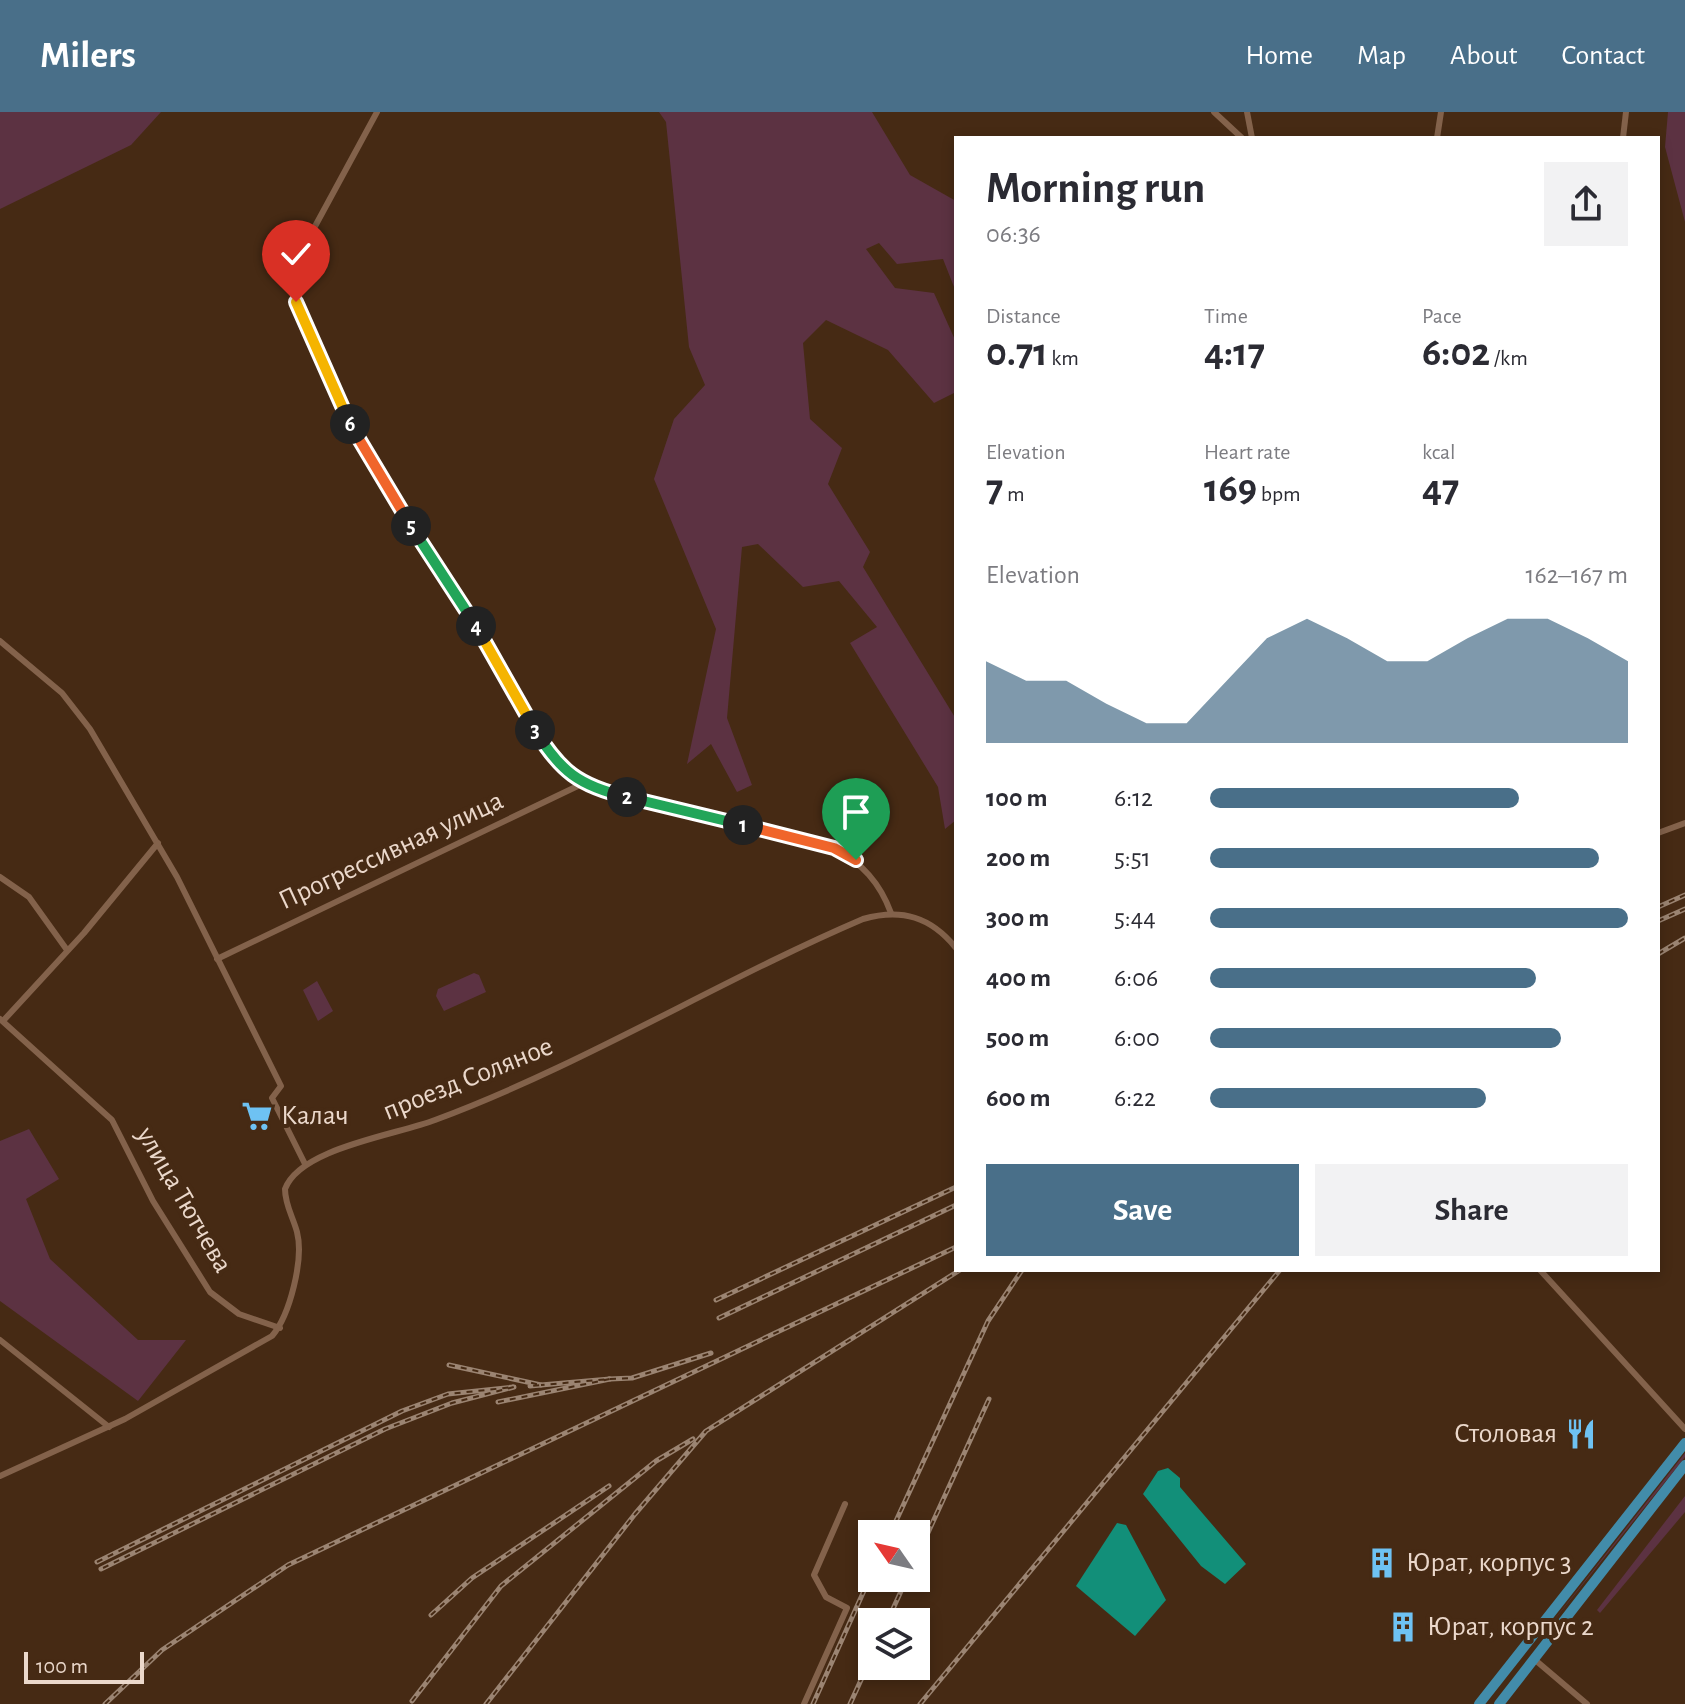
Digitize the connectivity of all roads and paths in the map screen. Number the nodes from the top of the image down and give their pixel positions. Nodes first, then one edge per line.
1 (377, 112) edge
2 (1214, 112) edge
3 (1247, 112) edge
4 (1441, 112) edge
5 (1626, 112) edge
6 (1240, 136) edge
7 (1252, 136) edge
8 (1437, 136) edge
9 (1623, 136) edge
10 (0, 641) edge
11 (584, 783) junction
12 (1685, 823) edge
13 (1660, 832) edge
14 (158, 843) junction
15 (0, 877) edge
16 (891, 913) junction
17 (954, 946) edge
18 (67, 950) junction
19 (217, 959) junction
20 (1, 1020) edge
21 (305, 1164) junction
22 (1542, 1272) edge
23 (280, 1328) junction
24 (0, 1340) edge
25 (109, 1427) junction
26 (1685, 1429) edge
27 (1685, 1443) edge
28 (1685, 1465) edge
29 (0, 1476) edge
30 (845, 1504) dead end
31 (1534, 1659) junction
32 (804, 1704) edge
33 (1479, 1704) edge
34 (1499, 1704) edge
35 (1587, 1704) edge

1 - 11 street
2 - 6 street
3 - 7 street
4 - 8 street
5 - 9 street
10 - 14 street
11 - 16 street
11 - 19 street, Прогрессивная улица
12 - 13 street
14 - 18 street, улица Тютчева
14 - 19 street
15 - 18 street
16 - 17 street
16 - 21 street, проезд Соляное
18 - 20 street, улица Тютчева
19 - 21 street
20 - 23 street, улица Тютчева
21 - 23 street
22 - 26 street
23 - 25 street
24 - 25 street
25 - 29 street
27 - 33 main road
28 - 31 main road
30 - 32 street
31 - 34 main road
31 - 35 street

